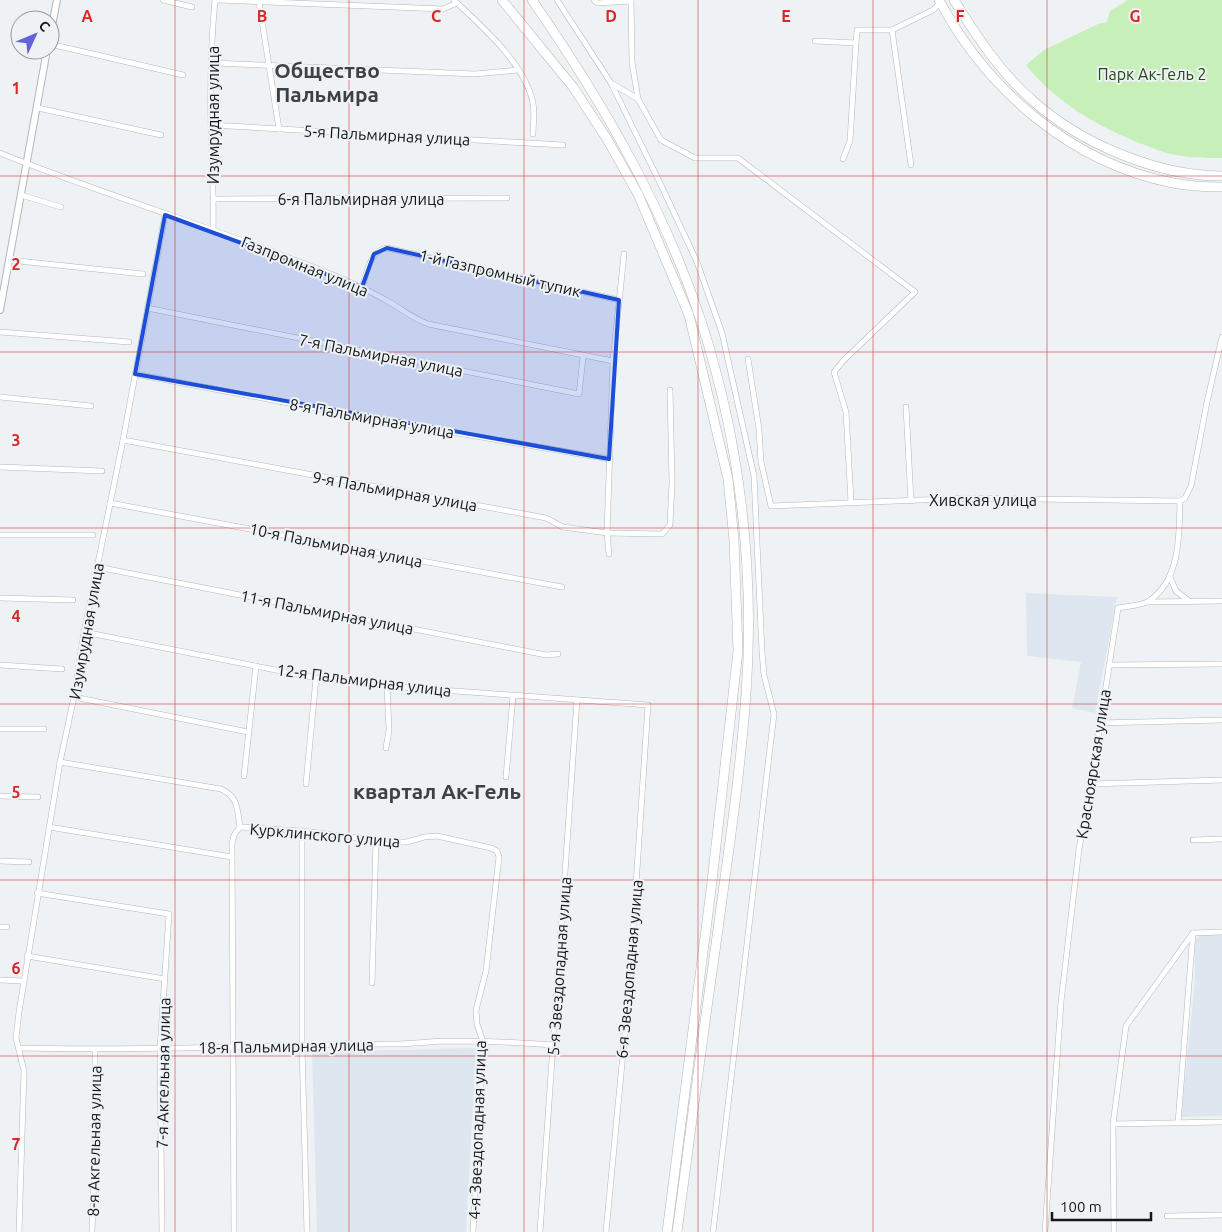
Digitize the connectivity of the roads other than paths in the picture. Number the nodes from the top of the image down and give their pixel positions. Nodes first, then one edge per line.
1 (163, 0) edge
2 (216, 0) edge
3 (502, 0) edge
4 (532, 0) edge
5 (557, 0) edge
6 (594, 0) edge
7 (954, 0) edge
8 (631, 1) edge
9 (939, 1) edge
10 (259, 2) junction
11 (455, 2) edge
12 (192, 7) dead end
13 (892, 30) junction
14 (815, 41) dead end
15 (856, 43) junction
16 (60, 46) edge
17 (45, 60) edge
18 (212, 63) junction
19 (270, 66) junction
20 (518, 70) junction
21 (183, 75) dead end
22 (611, 83) junction
23 (638, 99) junction
24 (38, 108) junction
25 (211, 125) junction
26 (279, 129) junction
27 (534, 134) dead end
28 (161, 135) dead end
29 (563, 145) dead end
30 (0, 153) edge
31 (843, 159) dead end
32 (26, 164) junction
33 (911, 165) dead end
34 (1176, 172) junction
35 (1220, 176) edge
36 (1174, 184) junction
37 (1220, 187) edge
38 (21, 195) junction
39 (507, 198) dead end
40 (214, 199) junction
41 (61, 207) dead end
42 (165, 215) junction
43 (213, 231) junction
44 (624, 254) dead end
45 (9, 260) junction
46 (143, 274) dead end
47 (362, 288) junction
48 (619, 300) junction
49 (147, 308) junction
50 (0, 310) edge
51 (0, 332) edge
52 (1222, 337) edge
53 (128, 342) dead end
54 (583, 356) junction
55 (748, 359) dead end
56 (613, 361) junction
57 (135, 374) junction
58 (670, 390) dead end
59 (0, 397) edge
60 (91, 406) dead end
61 (906, 407) dead end
62 (122, 440) junction
63 (609, 459) junction
64 (0, 467) edge
65 (102, 471) dead end
66 (911, 501) junction
67 (1180, 501) junction
68 (852, 502) junction
69 (110, 503) junction
70 (607, 533) junction
71 (0, 535) edge
72 (93, 535) dead end
73 (609, 554) dead end
74 (97, 568) junction
75 (1170, 576) junction
76 (562, 587) dead end
77 (0, 598) edge
78 (72, 600) dead end
79 (1222, 601) edge
80 (1148, 602) junction
81 (1189, 602) junction
82 (84, 632) junction
83 (558, 654) dead end
84 (1222, 664) edge
85 (0, 665) edge
86 (1109, 665) junction
87 (256, 666) junction
88 (62, 668) dead end
89 (316, 678) junction
90 (387, 686) junction
91 (513, 696) junction
92 (74, 697) junction
93 (577, 700) junction
94 (648, 705) joint
95 (1222, 720) edge
96 (1099, 723) junction
97 (0, 729) edge
98 (44, 729) dead end
99 (248, 732) junction
100 (386, 748) dead end
101 (60, 762) junction
102 (244, 776) dead end
103 (506, 777) dead end
104 (1222, 780) edge
105 (306, 784) dead end
106 (1091, 784) junction
107 (0, 796) edge
108 (38, 797) dead end
109 (49, 827) junction
110 (240, 827) junction
111 (302, 831) junction
112 (376, 840) junction
113 (1193, 840) dead end
114 (1222, 840) edge
115 (497, 852) joint
116 (232, 858) junction
117 (0, 860) edge
118 (29, 862) dead end
119 (37, 893) junction
120 (0, 927) edge
121 (7, 927) dead end
122 (1222, 932) edge
123 (1193, 933) junction
124 (27, 956) junction
125 (165, 979) junction
126 (0, 980) edge
127 (23, 981) junction
128 (372, 983) dead end
129 (484, 1042) junction
130 (302, 1045) junction
131 (553, 1045) junction
132 (19, 1048) junction
133 (233, 1048) junction
134 (95, 1050) junction
135 (160, 1050) junction
136 (1222, 1122) edge
137 (1178, 1123) junction
138 (1112, 1124) junction
139 (1222, 1215) edge
140 (1167, 1216) dead end
141 (19, 1232) edge
142 (92, 1232) edge
143 (162, 1232) edge
144 (234, 1232) edge
145 (307, 1232) edge
146 (473, 1232) edge
147 (540, 1232) edge
148 (606, 1232) edge
149 (667, 1232) edge
150 (677, 1232) edge
151 (713, 1232) edge
152 (1045, 1232) edge
153 (1114, 1232) edge

1 - 12 street
2 - 10 street
2 - 18 street, Изумрудная улица
3 - 149 main road
4 - 150 main road
5 - 22 street
6 - 8 street
7 - 34 main road
8 - 23 street
9 - 13 street
9 - 36 main road
10 - 11 street
10 - 19 street
11 - 20 street
13 - 15 street
13 - 33 street
14 - 15 street
15 - 31 street
16 - 21 street
17 - 24 street
18 - 19 street
18 - 25 street, Изумрудная улица
19 - 20 street
19 - 26 street
20 - 27 street
22 - 23 street
22 - 151 street
23 - 68 street
24 - 28 street
24 - 32 street
25 - 26 street, 5-я Пальмирная улица
25 - 40 street, Изумрудная улица
26 - 29 street, 5-я Пальмирная улица
30 - 32 street, Газпромная улица
32 - 38 street
32 - 42 street, Газпромная улица
34 - 35 main road
34 - 36 main road
35 - 37 main road
36 - 37 main road
38 - 41 street
38 - 45 street
39 - 40 street, 6-я Пальмирная улица
40 - 43 street, Изумрудная улица
42 - 43 street, Газпромная улица
42 - 49 street, Изумрудная улица
43 - 47 street, Газпромная улица
44 - 48 street
45 - 46 street
45 - 50 street
47 - 48 street, 1-й Газпромный тупик
47 - 54 street, Газпромная улица
48 - 56 street
49 - 54 street, 7-я Пальмирная улица
49 - 57 street, Изумрудная улица
51 - 53 street
52 - 67 street
54 - 56 street, Газпромная улица
55 - 68 street, Хивская улица
56 - 63 street
57 - 62 street, Изумрудная улица
57 - 63 street, 8-я Пальмирная улица
58 - 70 street, 9-я Пальмирная улица
59 - 60 street
61 - 66 street
62 - 69 street, Изумрудная улица
62 - 70 street, 9-я Пальмирная улица
63 - 70 street
64 - 65 street
66 - 67 street, Хивская улица
66 - 68 street, Хивская улица
67 - 75 street
69 - 74 street, Изумрудная улица
69 - 76 street, 10-я Пальмирная улица
70 - 73 street
71 - 72 street
74 - 82 street, Изумрудная улица
74 - 83 street, 11-я Пальмирная улица
75 - 80 street
75 - 81 street
77 - 78 street
79 - 81 street
80 - 81 street
80 - 86 street, Красноярская улица
82 - 87 street, 12-я Пальмирная улица
82 - 92 street, Изумрудная улица
84 - 86 street
85 - 88 street
86 - 96 street, Красноярская улица
87 - 89 street, 12-я Пальмирная улица
87 - 99 street
89 - 90 street, 12-я Пальмирная улица
89 - 105 street
90 - 91 street, 12-я Пальмирная улица
90 - 100 street
91 - 93 street, 12-я Пальмирная улица
91 - 103 street
92 - 99 street
92 - 101 street, Изумрудная улица
93 - 94 street, 12-я Пальмирная улица
93 - 131 street, 5-я Звездопадная улица
94 - 148 street, 6-я Звездопадная улица
95 - 96 street
96 - 106 street, Красноярская улица
97 - 98 street
99 - 102 street
101 - 109 street, Изумрудная улица
101 - 110 street
104 - 106 street
106 - 152 street, Красноярская улица
107 - 108 street
109 - 116 street
109 - 119 street, Изумрудная улица
110 - 111 street, Курклинского улица
110 - 116 street
111 - 112 street, Курклинского улица
111 - 130 street
112 - 115 street, Курклинского улица
112 - 128 street
113 - 114 street
115 - 129 street, 4-я Звездопадная улица
116 - 133 street
117 - 118 street
119 - 124 street, Изумрудная улица
119 - 125 street, 7-я Акгельная улица
120 - 121 street
122 - 123 street
123 - 137 street
123 - 138 street
124 - 125 street
124 - 127 street, Изумрудная улица
125 - 135 street, 7-я Акгельная улица
126 - 127 street
127 - 132 street, Изумрудная улица
129 - 130 street, 18-я Пальмирная улица
129 - 131 street, 18-я Пальмирная улица
129 - 146 street, 4-я Звездопадная улица
130 - 133 street, 18-я Пальмирная улица
130 - 145 street
131 - 147 street, 5-я Звездопадная улица
132 - 134 street, 18-я Пальмирная улица
132 - 141 street, Изумрудная улица
133 - 135 street, 18-я Пальмирная улица
133 - 144 street
134 - 135 street, 18-я Пальмирная улица
134 - 142 street, 8-я Акгельная улица
135 - 143 street, 7-я Акгельная улица
136 - 137 street
137 - 138 street
138 - 153 street
139 - 140 street

